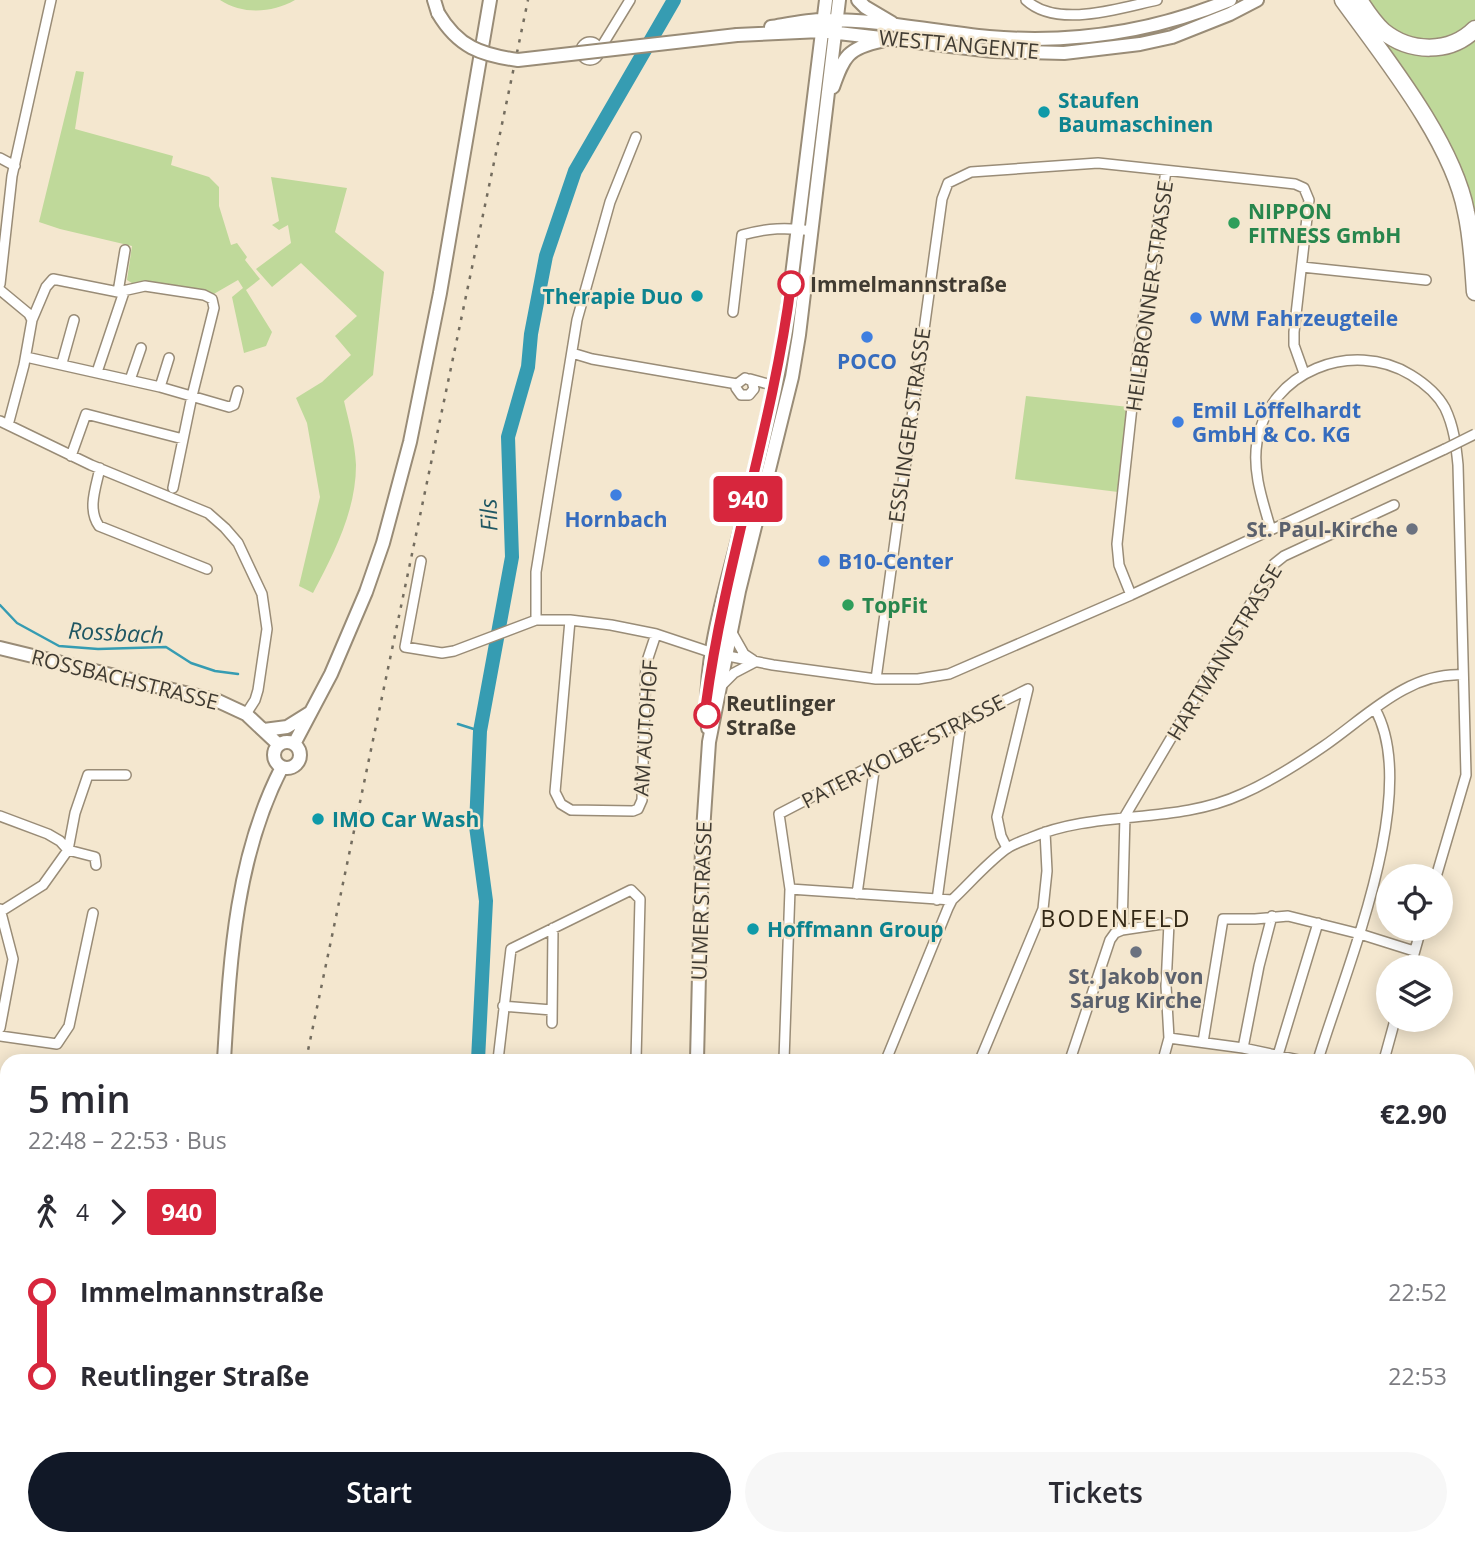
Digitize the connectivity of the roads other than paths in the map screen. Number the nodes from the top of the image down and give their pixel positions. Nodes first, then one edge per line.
1 (51, 0) edge
2 (490, 0) edge
3 (630, 0) edge
4 (826, 0) edge
5 (839, 0) edge
6 (858, 0) edge
7 (1026, 0) edge
8 (1157, 0) edge
9 (1230, 0) edge
10 (1257, 0) edge
11 (1343, 0) edge
12 (1359, 0) edge
13 (436, 6) edge
14 (822, 25) junction
15 (836, 26) junction
16 (899, 26) junction
17 (1475, 29) edge
18 (892, 39) junction
19 (600, 49) dead end
20 (827, 103) junction
21 (636, 137) dead end
22 (0, 158) edge
23 (813, 162) junction
24 (15, 166) junction
25 (1166, 172) junction
26 (805, 230) junction
27 (125, 250) dead end
28 (1302, 267) junction
29 (1426, 280) dead end
30 (0, 284) edge
31 (0, 290) edge
32 (121, 292) junction
33 (1475, 292) edge
34 (733, 312) dead end
35 (32, 320) junction
36 (74, 320) dead end
37 (141, 348) dead end
38 (572, 353) junction
39 (26, 357) junction
40 (169, 358) dead end
41 (62, 363) junction
42 (97, 372) junction
43 (1304, 373) junction
44 (750, 379) junction
45 (130, 380) junction
46 (737, 384) junction
47 (775, 386) junction
48 (160, 387) junction
49 (238, 391) dead end
50 (192, 396) junction
51 (4, 423) edge
52 (1475, 434) edge
53 (183, 439) junction
54 (71, 456) junction
55 (100, 468) junction
56 (173, 488) dead end
57 (1394, 505) dead end
58 (1272, 530) junction
59 (421, 561) dead end
60 (207, 569) dead end
61 (1131, 595) junction
62 (536, 620) junction
63 (570, 620) junction
64 (731, 631) junction
65 (656, 634) junction
66 (0, 648) edge
67 (719, 654) junction
68 (755, 662) junction
69 (1462, 675) junction
70 (876, 679) junction
71 (720, 687) junction
72 (1375, 709) junction
73 (313, 711) junction
74 (246, 714) junction
75 (961, 722) junction
76 (264, 730) junction
77 (709, 742) junction
78 (294, 744) junction
79 (279, 745) junction
80 (875, 764) junction
81 (282, 767) junction
82 (126, 775) dead end
83 (0, 816) edge
84 (1125, 816) junction
85 (1045, 832) junction
86 (1007, 848) junction
87 (68, 850) junction
88 (1440, 864) edge
89 (96, 865) dead end
90 (790, 889) junction
91 (857, 894) junction
92 (937, 900) junction
93 (952, 900) junction
94 (0, 911) edge
95 (93, 913) dead end
96 (1272, 916) junction
97 (1318, 923) junction
98 (553, 928) junction
99 (1122, 930) junction
100 (1360, 934) junction
101 (1417, 941) edge
102 (1414, 951) junction
103 (1413, 955) edge
104 (503, 1006) junction
105 (552, 1010) junction
106 (552, 1023) dead end
107 (0, 1028) edge
108 (1392, 1032) edge
109 (0, 1036) edge
110 (1170, 1038) junction
111 (1203, 1042) junction
112 (1243, 1048) junction
113 (224, 1054) edge
114 (499, 1054) edge
115 (636, 1054) edge
116 (697, 1054) edge
117 (785, 1054) edge
118 (888, 1054) edge
119 (983, 1054) edge
120 (1072, 1054) edge
121 (1165, 1054) edge
122 (1273, 1054) edge
123 (1278, 1054) edge
124 (1320, 1054) edge
125 (1386, 1054) edge

1 - 24 street
2 - 73 main road
3 - 19 street
4 - 14 main road
5 - 15 main road
6 - 16 main road
7 - 8 street
9 - 16 main road, WESTTANGENTE
10 - 18 main road, WESTTANGENTE
11 - 33 highway
12 - 17 highway
13 - 14 main road, WESTTANGENTE, bridge
14 - 15 main road, WESTTANGENTE
14 - 23 main road
15 - 16 main road, WESTTANGENTE
15 - 18 main road, WESTTANGENTE
15 - 20 main road
18 - 20 main road
20 - 23 main road
21 - 38 street
22 - 24 street
23 - 26 main road, ULMER STRASSE
24 - 30 street
25 - 28 street, HEILBRONNER STRASSE
25 - 61 street, HEILBRONNER STRASSE
25 - 70 street, ESSLINGER STRASSE
26 - 34 street
26 - 47 main road, ULMER STRASSE
26 - 64 main road, ULMER STRASSE
27 - 32 street
28 - 29 street
28 - 43 street, HEILBRONNER STRASSE
31 - 35 street
32 - 35 street
32 - 42 street
32 - 50 street
35 - 39 street
36 - 41 street
37 - 45 street
38 - 46 street
38 - 62 street
39 - 41 street
39 - 51 street
40 - 48 street
41 - 42 street
42 - 45 street
43 - 58 street
43 - 69 street
44 - 46 street
44 - 46 street
44 - 47 street
45 - 48 street
47 - 67 main road, ULMER STRASSE
48 - 50 street
49 - 50 street
50 - 53 street
51 - 54 street
52 - 58 street, bridge
53 - 54 street
53 - 56 street
54 - 55 street
55 - 60 street
55 - 74 street
57 - 84 street, HARTMANNSTRASSE
58 - 61 street
59 - 62 street, AM AUTOHOF
61 - 70 street
62 - 63 street, AM AUTOHOF
63 - 65 street, AM AUTOHOF
63 - 65 street, AM AUTOHOF
64 - 67 main road, ULMER STRASSE
64 - 68 street
65 - 67 street, AM AUTOHOF
66 - 74 main road, ROSSBACHSTRASSE
67 - 68 street
67 - 71 main road, ULMER STRASSE
67 - 77 main road, ULMER STRASSE
68 - 70 street
68 - 71 street
69 - 72 street
69 - 88 street
71 - 77 main road, ULMER STRASSE
72 - 84 street
72 - 100 street
73 - 76 main road
73 - 78 main road
74 - 76 main road, ROSSBACHSTRASSE
75 - 80 street, PATER-KOLBE-STRASSE
75 - 86 street, PATER-KOLBE-STRASSE
75 - 92 street
76 - 79 main road, ROSSBACHSTRASSE
77 - 116 main road, ULMER STRASSE
78 - 79 main road
78 - 81 main road
79 - 81 main road
80 - 90 street, PATER-KOLBE-STRASSE
80 - 91 street
81 - 113 main road
82 - 87 street
83 - 87 street
84 - 85 street
84 - 99 street
85 - 86 street
85 - 119 street
86 - 93 street
87 - 89 street
87 - 94 street
90 - 91 street
90 - 117 street
91 - 92 street
92 - 93 street
93 - 118 street
94 - 107 street
95 - 109 street
96 - 97 street
96 - 111 street
96 - 112 street
97 - 100 street
97 - 123 street
98 - 104 street
98 - 105 street
98 - 115 street
99 - 110 street
99 - 120 street
100 - 102 street
100 - 124 street
101 - 102 street
102 - 103 street
104 - 105 street
104 - 114 street
105 - 106 street
108 - 125 street
110 - 111 street
110 - 121 street
111 - 112 street
112 - 122 street

